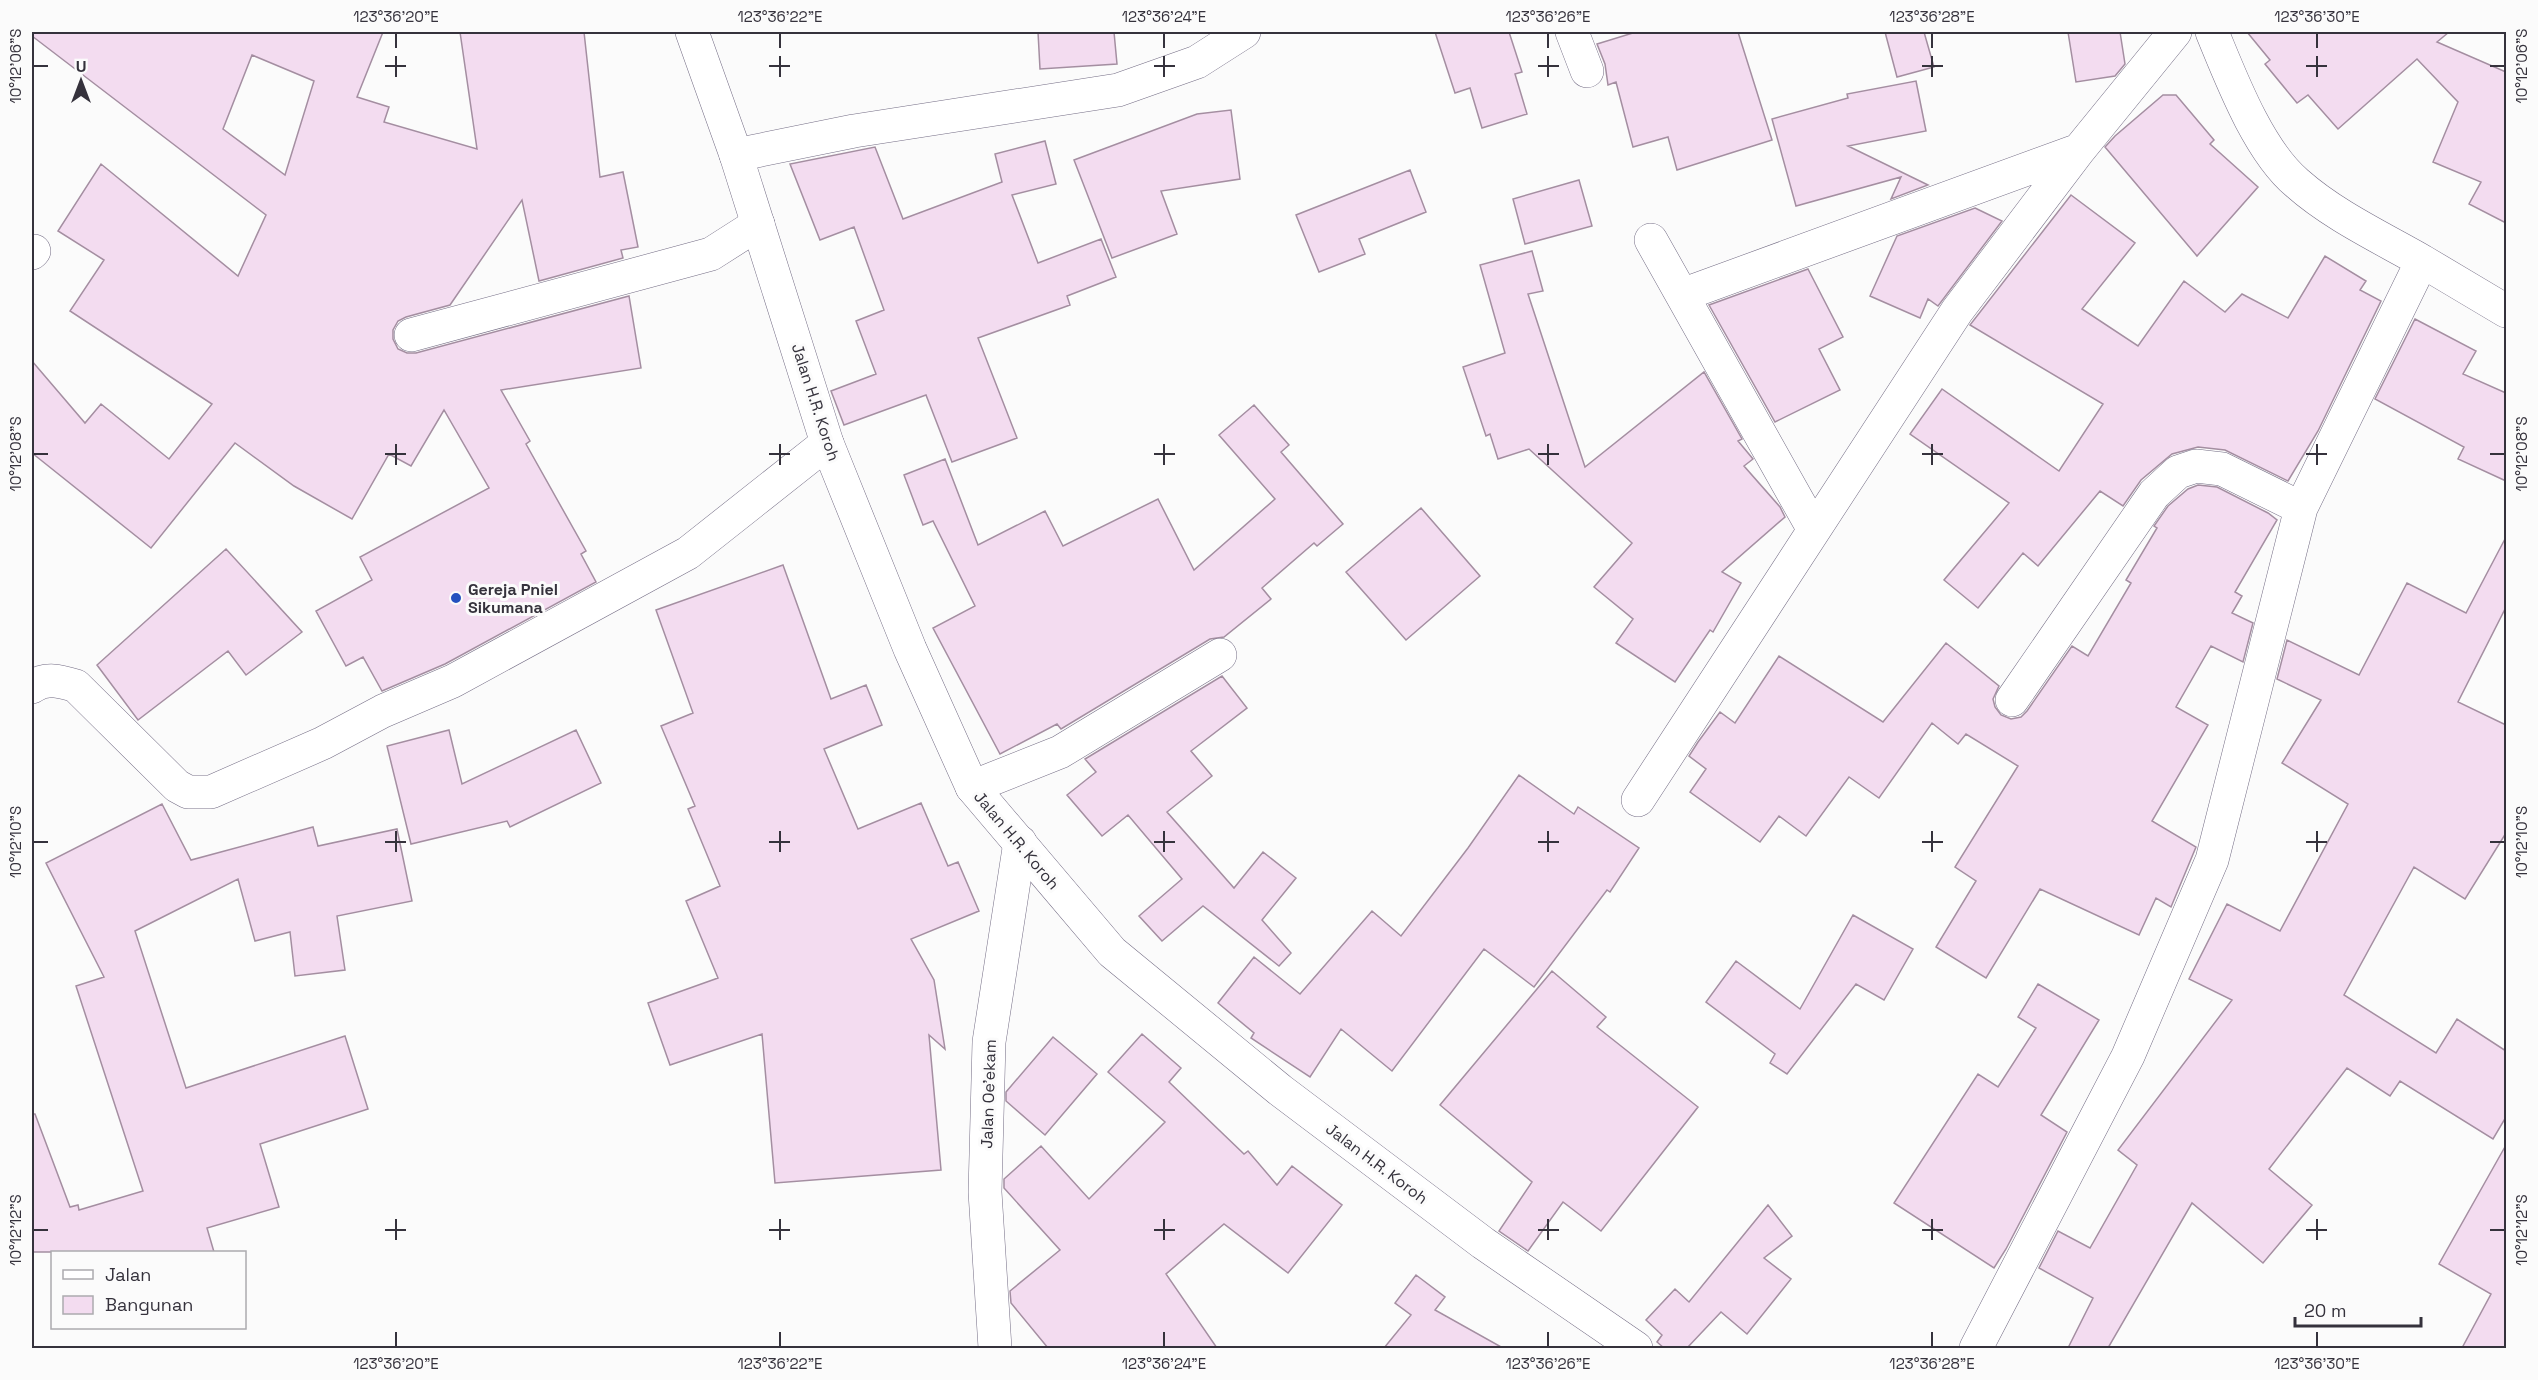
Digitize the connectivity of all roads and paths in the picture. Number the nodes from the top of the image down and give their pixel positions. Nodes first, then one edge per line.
1 (692, 32) edge
2 (1244, 32) edge
3 (1572, 32) edge
4 (2175, 32) edge
5 (2211, 32) edge
6 (1587, 71) dead end
7 (2079, 150) junction
8 (736, 155) junction
9 (758, 224) junction
10 (1651, 240) dead end
11 (2422, 261) junction
12 (1682, 295) junction
13 (2506, 311) edge
14 (411, 334) dead end
15 (827, 443) junction
16 (2301, 508) junction
17 (1814, 530) junction
18 (1220, 655) dead end
19 (32, 687) edge
20 (2012, 700) dead end
21 (972, 787) junction
22 (1638, 800) dead end
23 (1020, 842) junction
24 (995, 1348) edge
25 (1636, 1348) edge
26 (1976, 1348) edge

1 - 8 street, Jalan H.R. Koroh
2 - 8 street
3 - 6 street
4 - 7 street
5 - 11 street
7 - 12 street
7 - 17 street
8 - 9 street, Jalan H.R. Koroh
9 - 14 street
9 - 15 street, Jalan H.R. Koroh
10 - 12 street
11 - 13 street
11 - 16 street
12 - 17 street
15 - 19 street
15 - 21 street, Jalan H.R. Koroh
16 - 20 street
16 - 26 street
17 - 22 street
18 - 21 street
21 - 23 street, Jalan H.R. Koroh
23 - 24 street, Jalan Oe'ekam
23 - 25 street, Jalan H.R. Koroh

